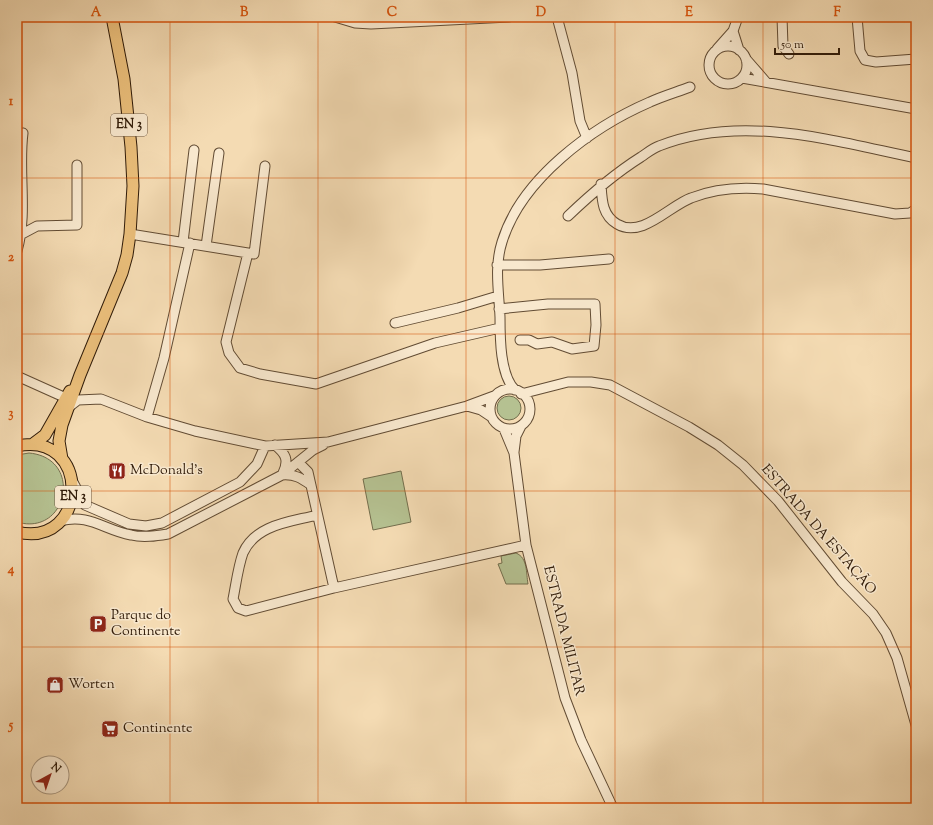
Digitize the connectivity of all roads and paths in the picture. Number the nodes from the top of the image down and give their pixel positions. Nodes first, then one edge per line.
1 (112, 17) edge
2 (335, 17) edge
3 (509, 17) edge
4 (557, 17) edge
5 (738, 17) edge
6 (782, 17) edge
7 (857, 17) edge
8 (734, 31) junction
9 (717, 50) junction
10 (739, 50) junction
11 (789, 54) dead end
12 (746, 59) junction
13 (916, 59) edge
14 (742, 78) junction
15 (766, 82) junction
16 (690, 87) dead end
17 (916, 109) edge
18 (23, 133) dead end
19 (587, 138) junction
20 (194, 150) dead end
21 (19, 151) edge
22 (219, 153) dead end
23 (916, 158) edge
24 (77, 165) dead end
25 (266, 166) dead end
26 (602, 184) junction
27 (916, 209) edge
28 (568, 216) dead end
29 (22, 234) junction
30 (130, 234) junction
31 (187, 243) junction
32 (206, 246) junction
33 (17, 251) edge
34 (248, 253) junction
35 (609, 260) dead end
36 (498, 265) junction
37 (498, 296) junction
38 (499, 308) junction
39 (395, 323) dead end
40 (500, 328) junction
41 (520, 340) dead end
42 (505, 371) junction
43 (17, 376) edge
44 (550, 388) junction
45 (518, 392) junction
46 (497, 394) junction
47 (68, 403) junction
48 (529, 405) junction
49 (467, 406) junction
50 (490, 416) junction
51 (147, 417) junction
52 (521, 426) junction
53 (504, 429) junction
54 (328, 442) junction
55 (33, 444) junction
56 (275, 445) junction
57 (17, 446) edge
58 (265, 446) junction
59 (313, 450) junction
60 (514, 453) junction
61 (62, 459) junction
62 (298, 462) junction
63 (308, 472) junction
64 (282, 475) junction
65 (73, 482) junction
66 (311, 485) junction
67 (317, 515) junction
68 (60, 520) junction
69 (17, 532) edge
70 (30, 534) junction
71 (17, 541) edge
72 (526, 545) junction
73 (334, 588) junction
74 (916, 725) edge
75 (613, 808) edge

1 - 30 main road, EN 3
2 - 3 street
4 - 19 street
5 - 8 street
6 - 11 street
7 - 13 street
8 - 9 street
8 - 10 street
9 - 10 street
9 - 14 street
10 - 12 street
12 - 14 street
12 - 15 street
14 - 15 street
15 - 17 street
16 - 19 street
18 - 21 street
19 - 36 street
20 - 31 street
21 - 29 street
22 - 32 street
23 - 26 street
24 - 29 street
25 - 34 street
26 - 27 street
26 - 28 street
29 - 33 street
30 - 31 street
30 - 47 main road, EN 3
31 - 32 street
31 - 51 street
32 - 34 street
34 - 40 street
35 - 36 street
36 - 37 street
37 - 38 street
37 - 39 street
38 - 40 street
38 - 41 street
40 - 42 street
42 - 45 street
42 - 46 street
43 - 47 street
44 - 45 street, ESTRADA DA ESTAÇÃO
44 - 48 street, ESTRADA DA ESTAÇÃO
44 - 74 street, ESTRADA DA ESTAÇÃO
45 - 46 street
45 - 48 street
46 - 49 street
46 - 50 street
47 - 51 street
47 - 55 main road, EN 3
47 - 61 main road, EN 3
48 - 52 street
49 - 50 street
49 - 54 street
50 - 53 street
51 - 58 street
52 - 53 street
52 - 60 street, ESTRADA MILITAR
53 - 60 street, ESTRADA MILITAR
54 - 56 street
54 - 59 street
55 - 57 main road, EN 3
55 - 61 main road, EN 3
56 - 58 street
56 - 64 street
58 - 65 street
59 - 62 street
59 - 63 street
60 - 72 street, ESTRADA MILITAR
61 - 65 main road, EN 3
62 - 63 street
62 - 64 street
63 - 66 street
64 - 66 street
64 - 68 street
65 - 68 main road, EN 3
66 - 67 street
67 - 73 street
67 - 73 street
68 - 70 main road, EN 3
69 - 70 main road, EN 3
70 - 71 main road, EN 3
72 - 73 street
72 - 75 street, ESTRADA MILITAR

